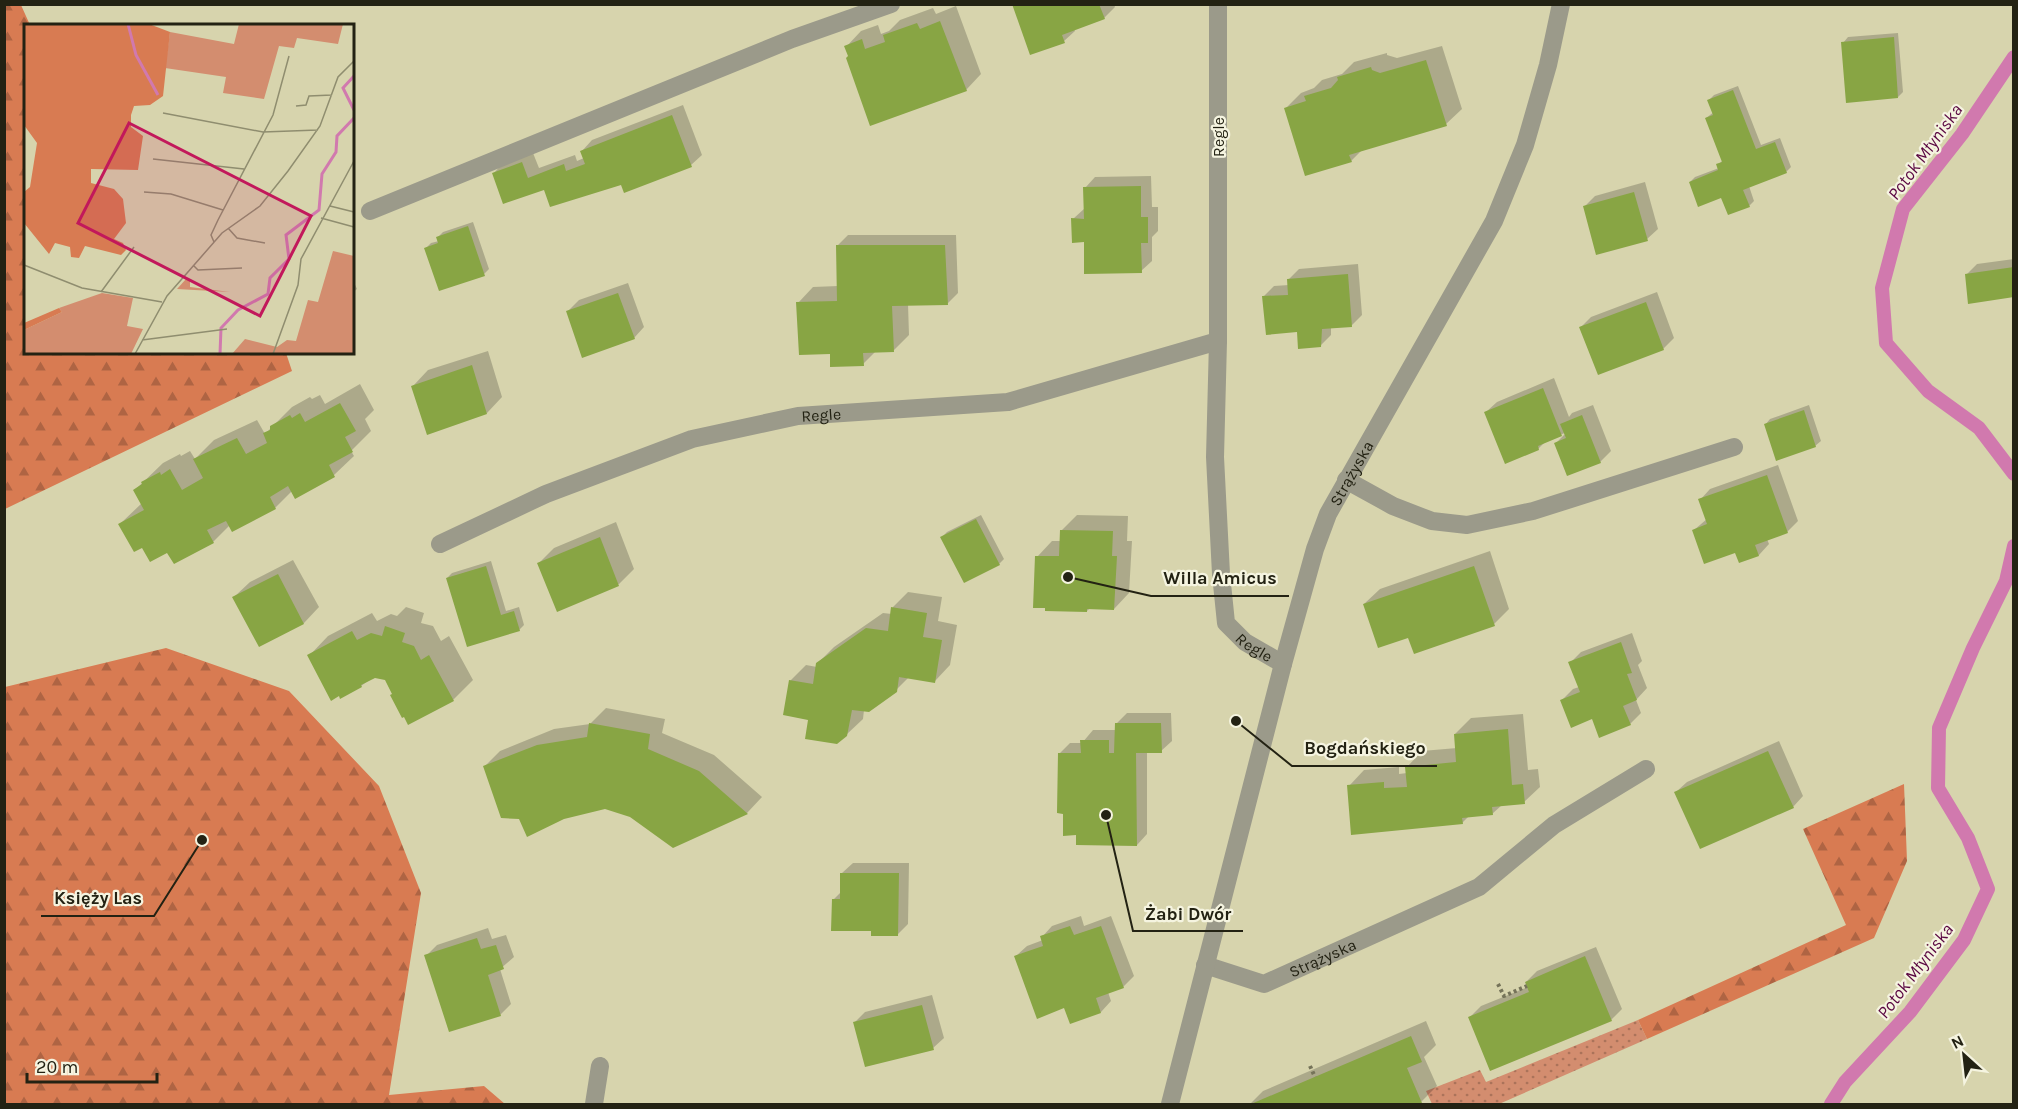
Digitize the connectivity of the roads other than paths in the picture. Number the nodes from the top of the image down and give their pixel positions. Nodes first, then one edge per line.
1 (891, 4) edge
2 (1218, 4) edge
3 (1561, 4) edge
4 (370, 211) dead end
5 (1218, 341) junction
6 (1734, 447) dead end
7 (1346, 480) junction
8 (440, 544) dead end
9 (1283, 664) junction
10 (1646, 769) dead end
11 (1205, 965) junction
12 (600, 1066) dead end
13 (594, 1104) edge
14 (1170, 1104) edge

1 - 4 street
2 - 5 street, Regle
3 - 7 street, Strążyska
5 - 8 street, Regle
5 - 9 street, Regle
6 - 7 street
7 - 9 street, Strążyska
9 - 11 street, Strążyska
10 - 11 street, Strążyska
11 - 14 street, Strążyska
12 - 13 street

